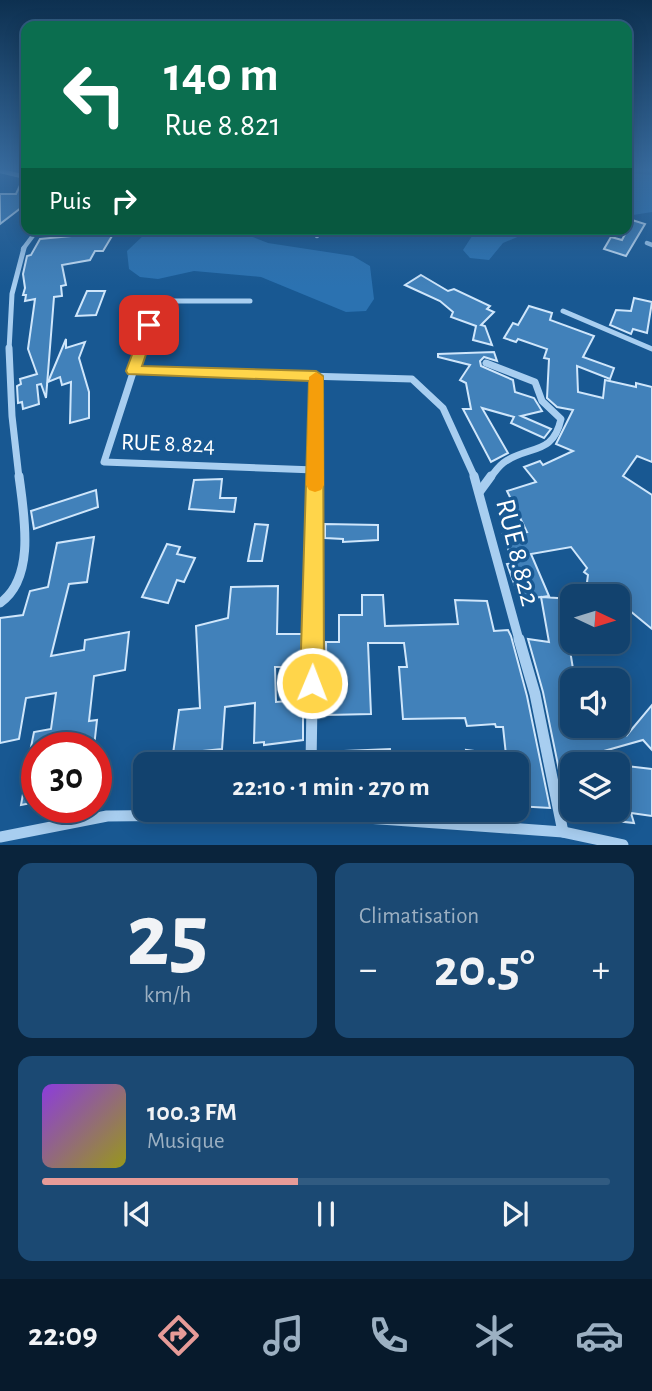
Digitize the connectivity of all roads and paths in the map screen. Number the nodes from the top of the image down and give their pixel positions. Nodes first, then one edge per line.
1 (30, 235) edge
2 (9, 292) junction
3 (0, 294) edge
4 (250, 301) dead end
5 (563, 311) dead end
6 (652, 349) edge
7 (486, 363) dead end
8 (9, 368) junction
9 (0, 370) edge
10 (134, 371) junction
11 (316, 376) junction
12 (315, 470) junction
13 (480, 491) junction
14 (0, 603) edge
15 (311, 752) edge
16 (133, 815) edge
17 (436, 822) edge
18 (563, 832) junction
19 (0, 837) edge
20 (623, 845) edge

1 - 2 street
2 - 3 street
2 - 8 street
4 - 10 street, RUE 8.824
5 - 6 street
7 - 13 street, RUE 8.822
8 - 9 street
8 - 14 street
10 - 11 street
10 - 12 street, RUE 8.824
11 - 12 street
11 - 13 street
12 - 15 street
13 - 18 street, RUE 8.822
16 - 19 street
17 - 18 street
18 - 20 street

